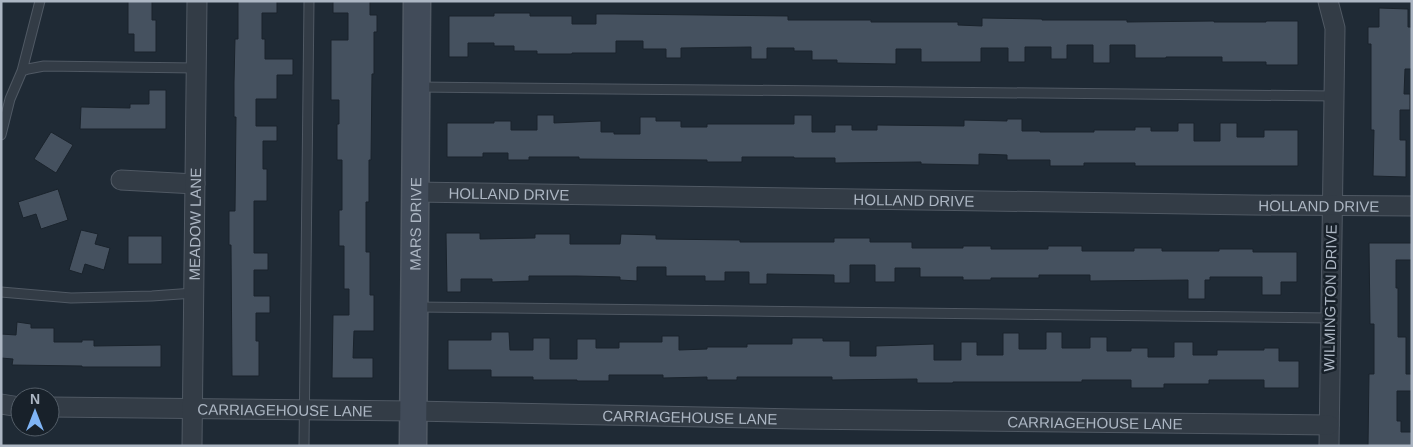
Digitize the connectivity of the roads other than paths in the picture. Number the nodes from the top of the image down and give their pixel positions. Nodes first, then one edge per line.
1 (40, 1) edge
2 (197, 1) edge
3 (309, 1) edge
4 (417, 1) edge
5 (1328, 1) edge
6 (196, 68) junction
7 (22, 71) junction
8 (416, 87) junction
9 (1334, 96) junction
10 (1, 135) edge
11 (121, 180) dead end
12 (195, 184) junction
13 (415, 192) junction
14 (1332, 204) junction
15 (1412, 206) edge
16 (1, 292) edge
17 (194, 293) junction
18 (414, 307) junction
19 (1330, 318) junction
20 (60, 407) edge
21 (193, 408) junction
22 (305, 409) junction
23 (413, 411) junction
24 (1329, 425) junction
25 (192, 446) edge
26 (304, 446) edge
27 (412, 446) edge
28 (1329, 446) edge

1 - 7 lane
2 - 6 street, MEADOW LANE
3 - 22 lane
4 - 8 street, MARS DRIVE
5 - 9 street, WILMINGTON DRIVE
6 - 7 lane
6 - 12 street, MEADOW LANE
7 - 10 lane
8 - 9 lane
8 - 13 street, MARS DRIVE
9 - 14 street, WILMINGTON DRIVE
11 - 12 street
12 - 17 street, MEADOW LANE
13 - 14 street, HOLLAND DRIVE
13 - 18 street, MARS DRIVE
14 - 15 street, HOLLAND DRIVE
14 - 19 street, WILMINGTON DRIVE
16 - 17 lane
17 - 21 street, MEADOW LANE
18 - 19 lane
18 - 23 street, MARS DRIVE
19 - 24 street, WILMINGTON DRIVE
20 - 21 street, CARRIAGEHOUSE LANE
21 - 22 street, CARRIAGEHOUSE LANE
21 - 25 street, MEADOW LANE
22 - 23 street, CARRIAGEHOUSE LANE
22 - 26 lane
23 - 24 street, CARRIAGEHOUSE LANE
23 - 27 street, MARS DRIVE
24 - 28 street, WILMINGTON DRIVE

